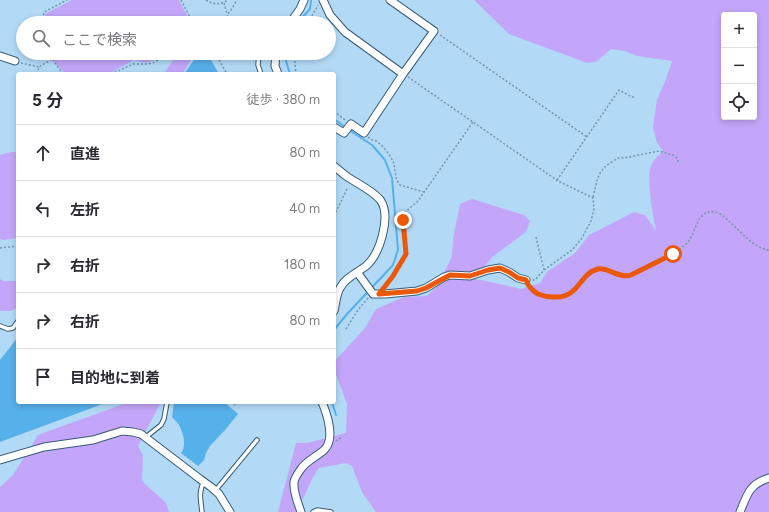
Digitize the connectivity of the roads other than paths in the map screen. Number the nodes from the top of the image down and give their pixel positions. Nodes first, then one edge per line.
1 (304, 0) edge
2 (390, 0) edge
3 (321, 2) edge
4 (295, 16) edge
5 (331, 16) edge
6 (336, 22) edge
7 (0, 56) edge
8 (258, 60) edge
9 (275, 60) edge
10 (15, 62) road end
11 (261, 72) edge
12 (277, 72) edge
13 (403, 74) junction
14 (336, 128) edge
15 (336, 168) edge
16 (358, 272) junction
17 (526, 280) road end
18 (336, 298) edge
19 (16, 324) edge
20 (0, 326) edge
21 (167, 404) edge
22 (323, 404) edge
23 (146, 437) junction
24 (258, 440) dead end
25 (0, 460) edge
26 (769, 478) edge
27 (204, 482) junction
28 (215, 491) junction
29 (202, 512) edge
30 (230, 512) edge
31 (301, 512) edge
32 (313, 512) edge
33 (331, 512) edge
34 (740, 512) edge

1 - 4 street
2 - 13 street
3 - 5 street
6 - 13 street
7 - 10 street
8 - 11 lane
9 - 12 street
13 - 14 street
15 - 16 street
16 - 17 street
16 - 18 street
19 - 20 lane
21 - 23 lane
22 - 31 street
23 - 25 street
23 - 27 street
24 - 28 lane
26 - 34 street
27 - 28 street
27 - 29 lane
28 - 30 street
32 - 33 lane

